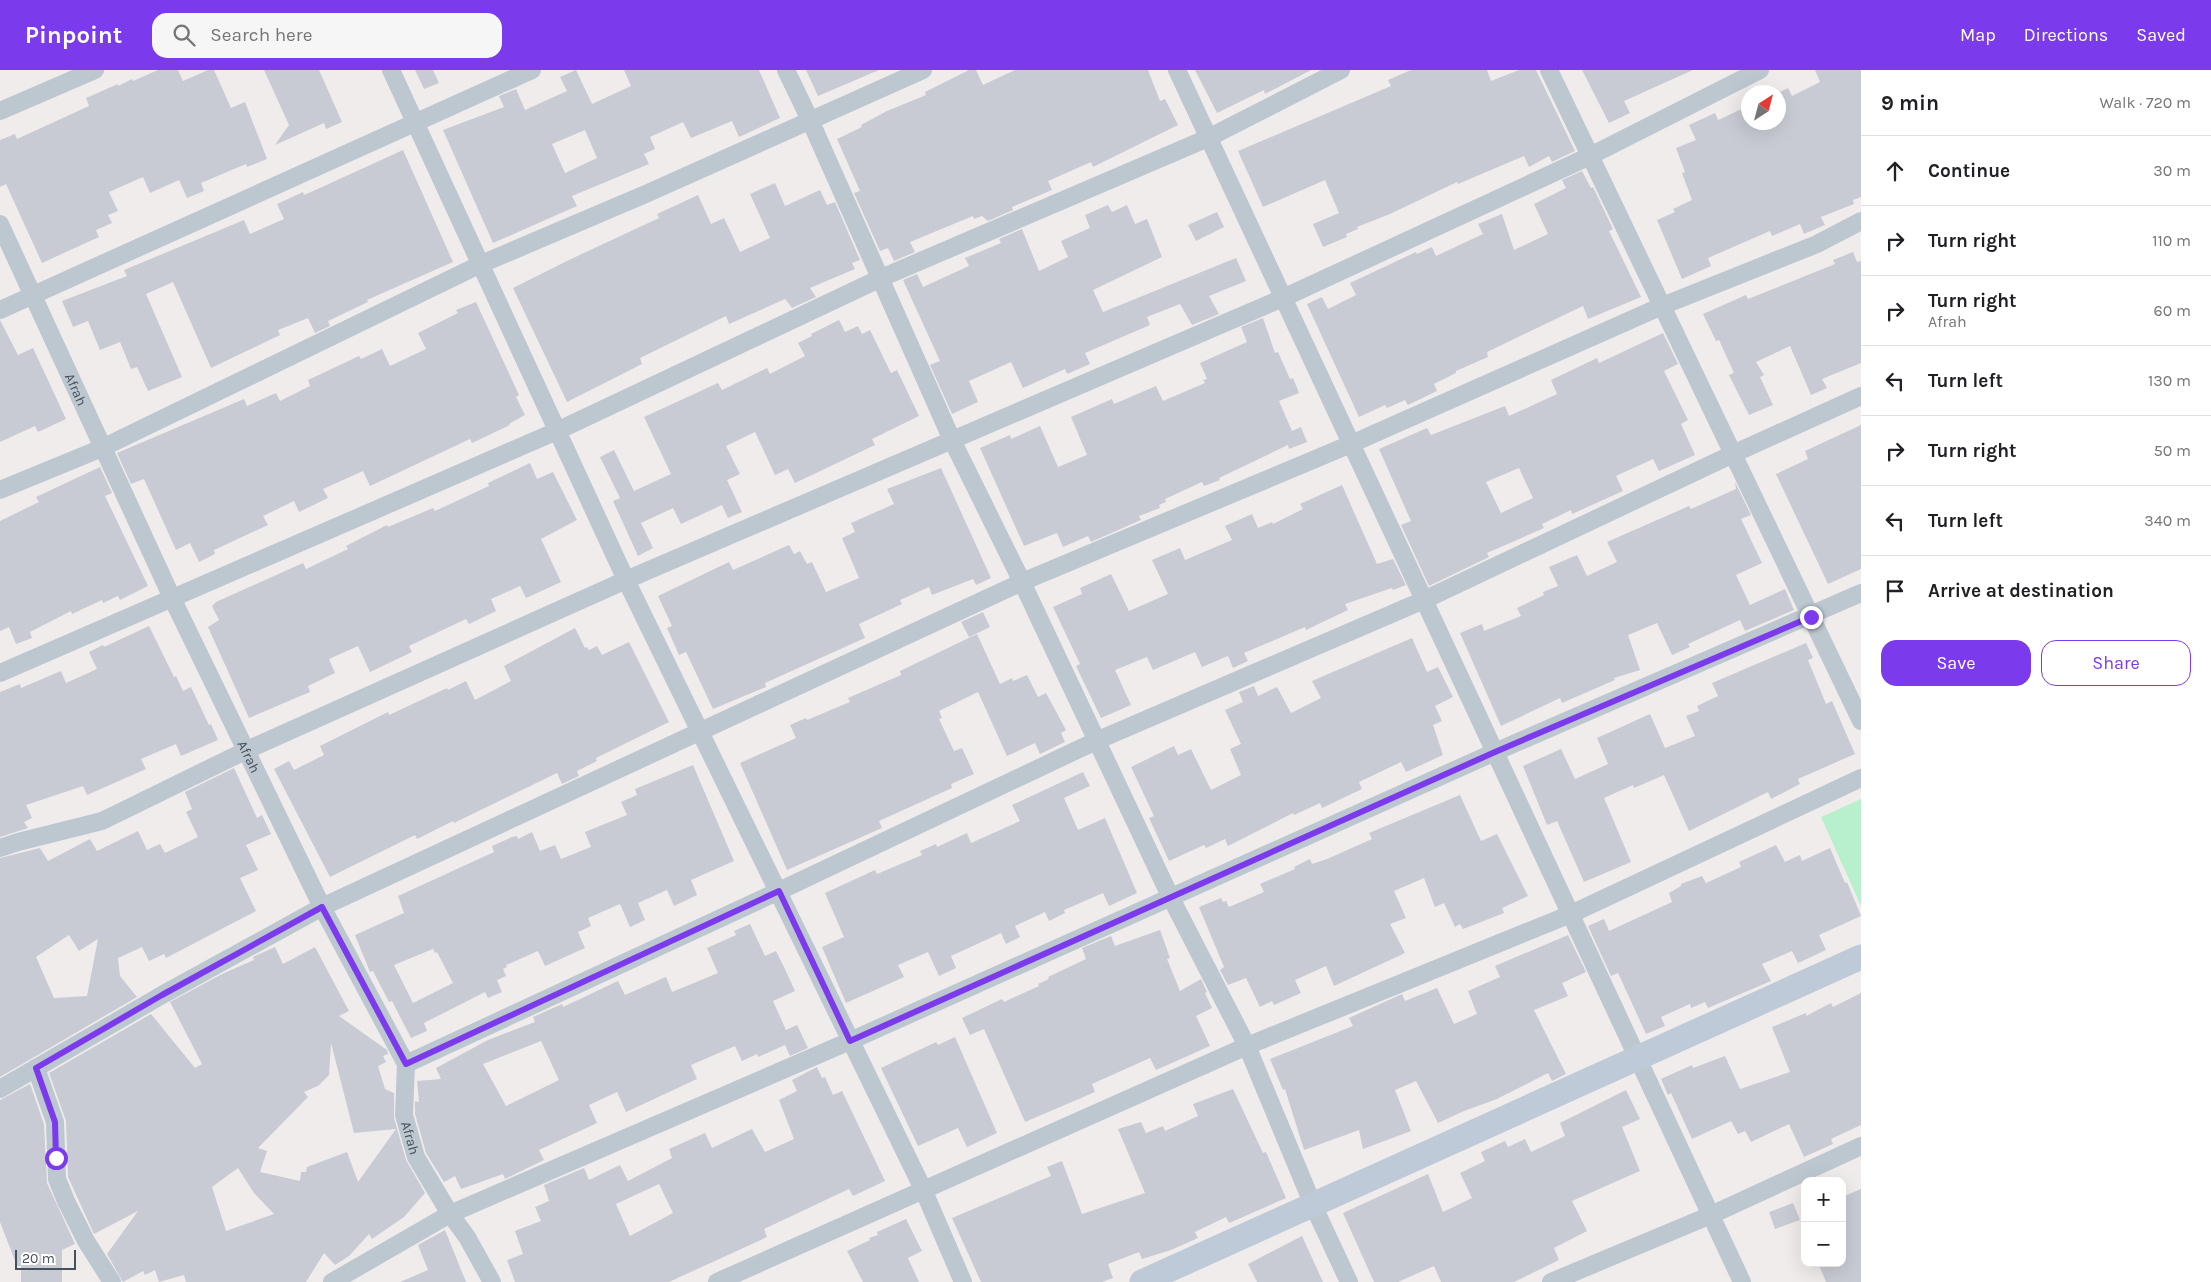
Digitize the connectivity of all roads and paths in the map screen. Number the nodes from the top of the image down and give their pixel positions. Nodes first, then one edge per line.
1 (95, 70) edge
2 (391, 70) edge
3 (532, 70) edge
4 (786, 70) edge
5 (923, 70) edge
6 (1177, 70) edge
7 (1340, 70) edge
8 (1549, 70) edge
9 (1760, 70) edge
10 (0, 111) edge
11 (810, 120) junction
12 (414, 124) junction
13 (1208, 138) junction
14 (1590, 156) junction
15 (1861, 221) edge
16 (0, 224) edge
17 (479, 265) junction
18 (881, 278) junction
19 (32, 295) junction
20 (1283, 298) junction
21 (1662, 306) junction
22 (0, 310) edge
23 (1861, 396) edge
24 (557, 431) junction
25 (952, 440) junction
26 (1351, 444) junction
27 (102, 448) junction
28 (1733, 454) junction
29 (0, 490) edge
30 (626, 580) junction
31 (1022, 582) junction
32 (1861, 593) edge
33 (172, 600) junction
34 (1424, 600) junction
35 (1811, 617) junction
36 (0, 673) edge
37 (1861, 721) edge
38 (700, 731) junction
39 (1096, 741) junction
40 (247, 750) junction
41 (1495, 752) junction
42 (1861, 778) edge
43 (0, 848) edge
44 (779, 891) junction
45 (1170, 896) junction
46 (322, 907) junction
47 (1571, 914) junction
48 (1861, 957) edge
49 (850, 1041) junction
50 (1247, 1046) junction
51 (1638, 1058) junction
52 (406, 1064) junction
53 (36, 1068) junction
54 (0, 1089) edge
55 (1861, 1146) edge
56 (922, 1189) junction
57 (1313, 1205) junction
58 (450, 1214) junction
59 (1711, 1215) junction
60 (112, 1282) edge
61 (332, 1282) edge
62 (492, 1282) edge
63 (717, 1282) edge
64 (963, 1282) edge
65 (1142, 1282) edge
66 (1349, 1282) edge
67 (1551, 1282) edge
68 (1742, 1282) edge

1 - 10 street
2 - 12 street
3 - 12 street
4 - 11 street
5 - 11 street
6 - 13 street
7 - 13 street
8 - 14 street
9 - 14 street
11 - 17 street
11 - 18 street
12 - 17 street
12 - 19 street
13 - 18 street
13 - 20 street
14 - 20 street
14 - 21 street
15 - 21 street
16 - 19 street, Afrah
17 - 24 street
17 - 27 street
18 - 24 street
18 - 25 street
19 - 22 street
19 - 27 street, Afrah
20 - 25 street
20 - 26 street
21 - 26 street
21 - 28 street
23 - 28 street
24 - 30 street
24 - 33 street
25 - 30 street
25 - 31 street
26 - 31 street
26 - 34 street
27 - 29 street
27 - 33 street, Afrah
28 - 34 street
28 - 35 street
30 - 38 street
30 - 40 street
31 - 38 street
31 - 39 street
32 - 35 street
33 - 36 street
33 - 40 street, Afrah
34 - 39 street
34 - 41 street
35 - 37 street
35 - 41 street
38 - 44 street
38 - 46 street
39 - 44 street
39 - 45 street
40 - 43 street
40 - 46 street, Afrah
41 - 45 street
41 - 47 street
42 - 47 street
44 - 49 street
44 - 52 street
45 - 49 street
45 - 50 street
46 - 52 street, Afrah
46 - 53 street
47 - 50 street
47 - 51 street
48 - 51 main road
49 - 56 street
49 - 58 street
50 - 56 street
50 - 57 street
51 - 57 main road
51 - 59 street
52 - 58 street, Afrah
53 - 54 street
53 - 60 street
55 - 59 street
56 - 63 street
56 - 64 street
57 - 65 main road
57 - 66 street
58 - 61 street
58 - 62 street, Afrah
59 - 67 street
59 - 68 street

